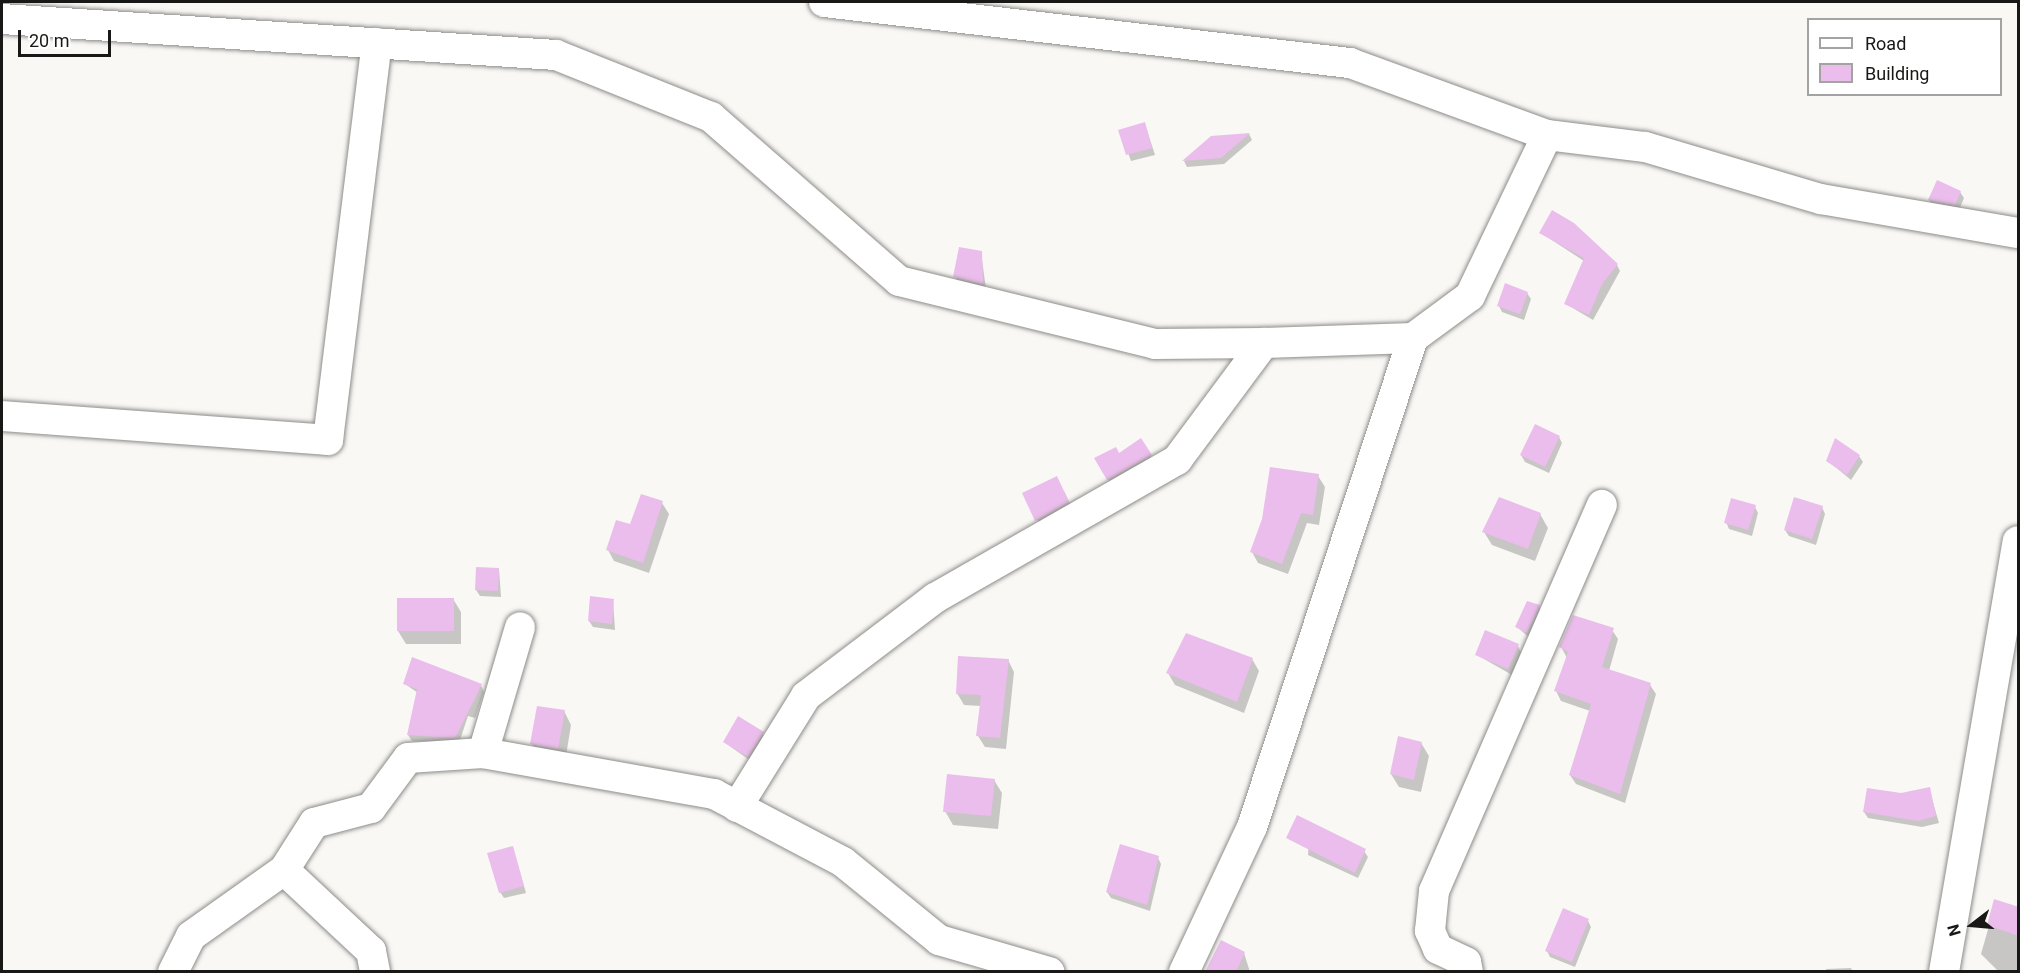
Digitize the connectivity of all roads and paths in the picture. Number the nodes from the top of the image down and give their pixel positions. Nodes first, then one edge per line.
1 (824, 2) edge
2 (2, 19) edge
3 (377, 43) junction
4 (1546, 135) junction
5 (2019, 233) edge
6 (1413, 338) junction
7 (1264, 343) junction
8 (2, 416) edge
9 (1602, 505) dead end
10 (2019, 541) edge
11 (520, 627) dead end
12 (483, 753) junction
13 (737, 807) junction
14 (284, 870) junction
15 (173, 972) edge
16 (375, 972) edge
17 (1049, 972) edge
18 (1184, 972) edge
19 (1468, 972) edge
20 (1944, 972) edge

1 - 4 street
2 - 3 street
3 - 7 street
3 - 8 street
4 - 5 street
4 - 6 street
6 - 7 street
6 - 18 street
7 - 13 street
9 - 19 street
10 - 20 street
11 - 12 street
12 - 13 street
12 - 14 street
13 - 17 street
14 - 15 street
14 - 16 street

